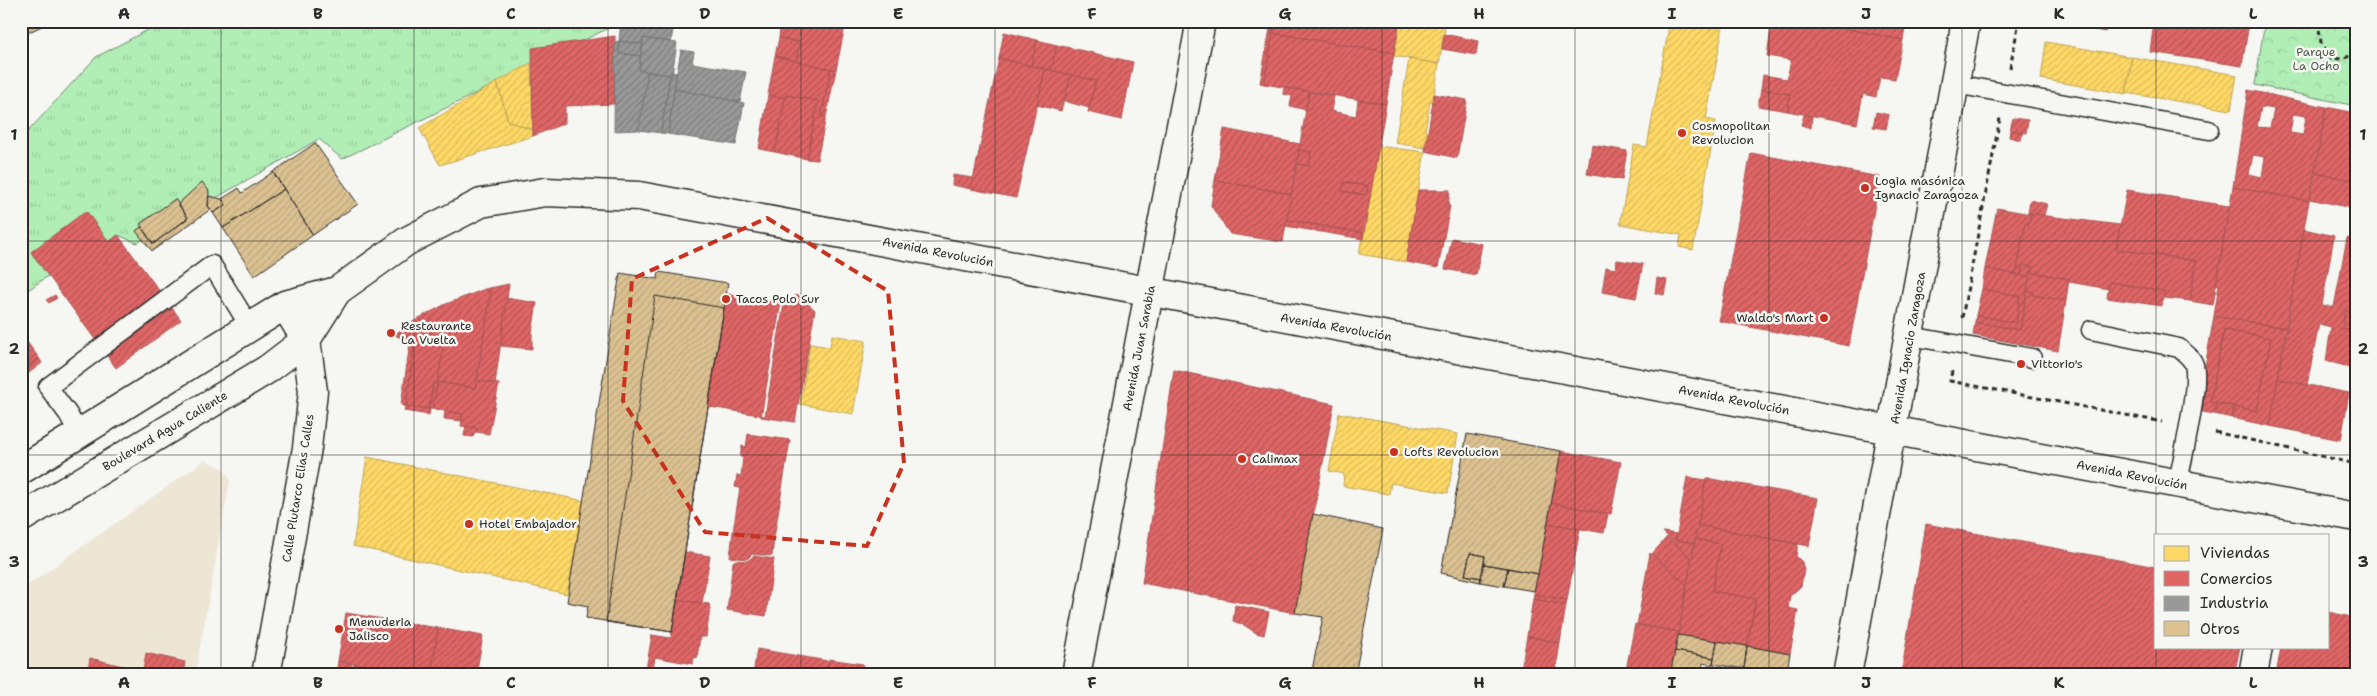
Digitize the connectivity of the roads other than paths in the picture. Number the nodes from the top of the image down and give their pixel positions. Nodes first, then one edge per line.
1 (1201, 21) edge
2 (1966, 21) edge
3 (1955, 84) junction
4 (2209, 130) dead end
5 (337, 291) junction
6 (1150, 292) junction
7 (285, 306) junction
8 (250, 326) junction
9 (2091, 330) dead end
10 (1910, 336) junction
11 (306, 340) junction
12 (2032, 358) dead end
13 (1893, 430) junction
14 (78, 434) junction
15 (21, 470) edge
16 (2178, 483) junction
17 (2356, 517) edge
18 (21, 518) edge
19 (2258, 648) edge
20 (266, 675) edge
21 (1076, 675) edge
22 (1847, 675) edge
23 (2253, 675) edge

1 - 6 main road, Avenida Juan Sarabia
2 - 3 main road, Avenida Ignacio Zaragoza
3 - 4 lane
3 - 10 main road, Avenida Ignacio Zaragoza
5 - 6 main road, Avenida Revolución
5 - 7 main road, Avenida Revolución
5 - 11 main road, Avenida Revolución
6 - 13 main road, Avenida Revolución
6 - 21 main road, Avenida Juan Sarabia
7 - 8 main road
7 - 11 main road, Calle Plutarco Elias Calles
8 - 14 main road
8 - 14 lane
9 - 16 lane
10 - 12 lane
10 - 13 main road, Avenida Ignacio Zaragoza
11 - 18 main road, Boulevard Agua Caliente
11 - 20 main road, Calle Plutarco Elias Calles
13 - 16 main road, Avenida Revolución
13 - 22 main road, Avenida Ignacio Zaragoza
14 - 15 main road
16 - 17 main road, Avenida Revolución
19 - 23 main road

